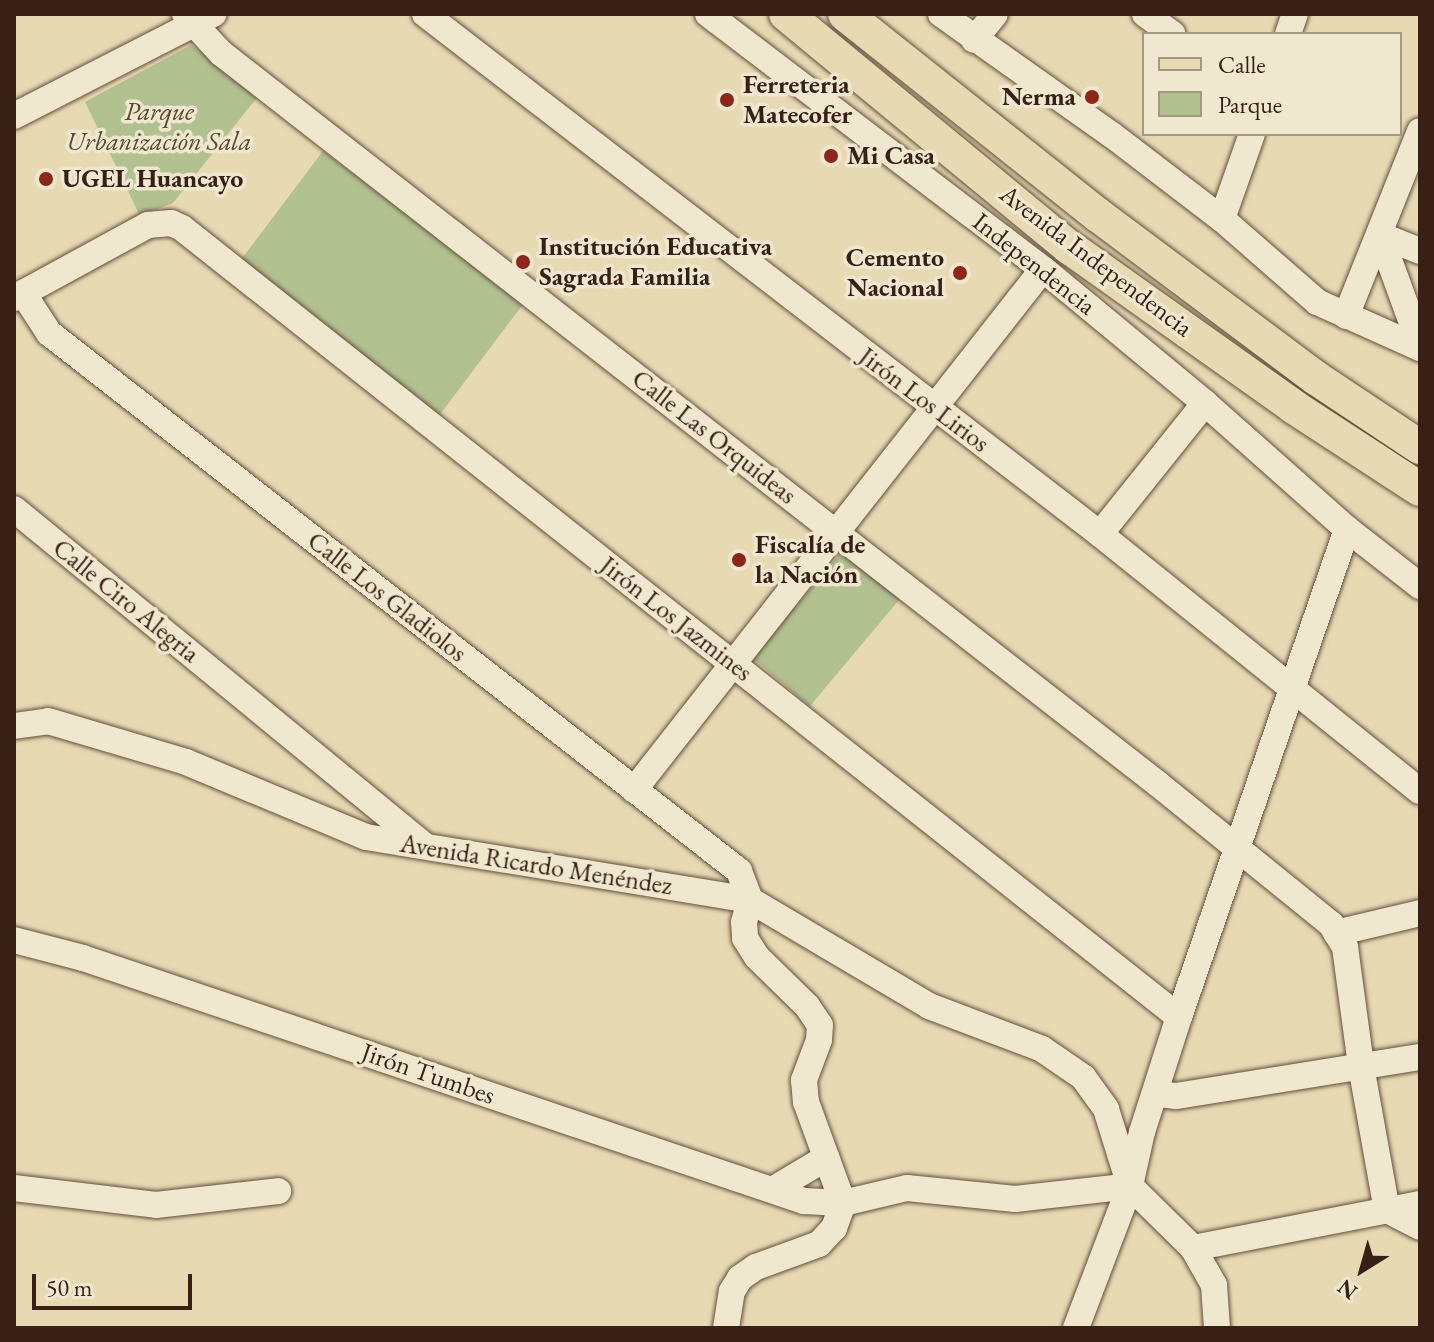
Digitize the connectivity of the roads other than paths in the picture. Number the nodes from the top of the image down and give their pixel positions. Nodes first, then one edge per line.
1 (425, 14) edge
2 (708, 14) edge
3 (786, 14) edge
4 (845, 14) edge
5 (941, 14) edge
6 (995, 14) edge
7 (1145, 14) edge
8 (197, 18) edge
9 (1170, 32) edge
10 (974, 40) junction
11 (14, 116) edge
12 (1420, 131) edge
13 (1251, 136) edge
14 (1222, 219) junction
15 (1380, 235) junction
16 (1420, 251) edge
17 (1043, 269) junction
18 (19, 295) edge
19 (1346, 316) junction
20 (1420, 347) edge
21 (1205, 403) junction
22 (934, 407) junction
23 (1420, 447) edge
24 (1420, 489) edge
25 (14, 509) edge
26 (1347, 529) junction
27 (836, 533) junction
28 (1100, 534) junction
29 (1420, 586) edge
30 (733, 664) junction
31 (1291, 689) junction
32 (16, 724) edge
33 (634, 790) junction
34 (1420, 791) edge
35 (1236, 846) junction
36 (427, 848) junction
37 (750, 900) junction
38 (1420, 913) edge
39 (1336, 933) junction
40 (14, 940) edge
41 (1179, 1017) junction
42 (1420, 1057) edge
43 (1361, 1066) junction
44 (1155, 1094) junction
45 (826, 1158) junction
46 (1130, 1186) junction
47 (14, 1188) edge
48 (774, 1189) junction
49 (278, 1191) dead end
50 (843, 1203) junction
51 (1420, 1204) edge
52 (1387, 1210) junction
53 (1420, 1227) edge
54 (1193, 1248) junction
55 (726, 1328) edge
56 (1076, 1328) edge
57 (1217, 1328) edge

1 - 22 street, Jirón Los Lirios
2 - 17 street, Independencia
3 - 24 main road, Avenida Independencia
4 - 23 main road, Avenida Independencia
5 - 10 street
6 - 10 street
7 - 9 street
8 - 11 street
8 - 27 street, Calle Las Orquideas
10 - 14 street
12 - 15 street
13 - 14 street
14 - 19 street
15 - 16 street
15 - 19 street
15 - 20 street
17 - 21 street, Independencia
17 - 22 street
18 - 30 street, Jirón Los Jazmines
18 - 33 street, Calle Los Gladiolos
19 - 20 street
21 - 26 street, Independencia
21 - 28 street
22 - 27 street
22 - 28 street, Jirón Los Lirios
25 - 36 street, Calle Ciro Alegria
26 - 29 street, Independencia
26 - 31 street
27 - 30 street
27 - 35 street, Calle Las Orquideas
28 - 31 street, Jirón Los Lirios
30 - 33 street
30 - 41 street, Jirón Los Jazmines
31 - 34 street, Jirón Los Lirios
31 - 35 street
32 - 36 street, Avenida Ricardo Menéndez
33 - 37 street, Calle Los Gladiolos
35 - 39 street, Calle Las Orquideas
35 - 41 street
36 - 37 street, Avenida Ricardo Menéndez
37 - 45 street
37 - 46 street, Avenida Ricardo Menéndez
38 - 39 street
39 - 43 street
40 - 48 street, Jirón Tumbes
41 - 44 street
42 - 43 street
43 - 44 street
43 - 52 street
44 - 46 street
45 - 48 street
45 - 50 street
46 - 50 street, Jirón Tumbes
46 - 54 street
46 - 56 street
47 - 49 street
48 - 50 street, Jirón Tumbes
50 - 55 street
51 - 52 street
52 - 53 street
52 - 54 street
54 - 57 street

